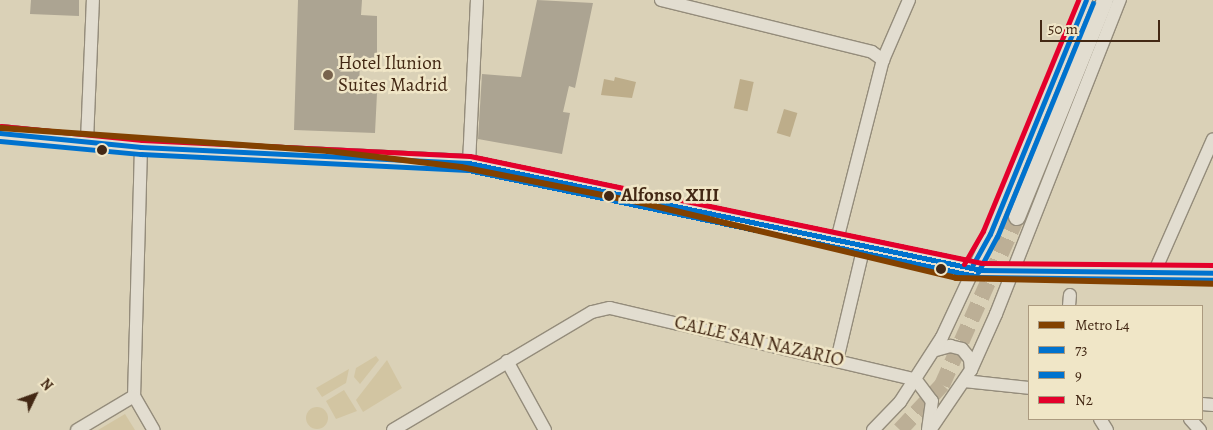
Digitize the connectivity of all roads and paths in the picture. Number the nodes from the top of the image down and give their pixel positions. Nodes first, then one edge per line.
1 (93, 0) edge
2 (477, 0) edge
3 (661, 0) edge
4 (909, 0) edge
5 (1086, 0) edge
6 (1105, 0) edge
7 (1120, 0) edge
8 (882, 60) junction
9 (0, 133) edge
10 (1213, 139) edge
11 (87, 141) junction
12 (141, 147) junction
13 (469, 162) junction
14 (1017, 217) tunnel mouth
15 (837, 240) junction
16 (864, 246) junction
17 (971, 268) junction
18 (1012, 272) junction
19 (1154, 273) junction
20 (1213, 273) edge
21 (936, 350) junction
22 (837, 360) junction
23 (507, 361) junction
24 (967, 375) junction
25 (916, 380) junction
26 (1028, 388) edge
27 (134, 396) junction
28 (1191, 420) edge
29 (77, 430) edge
30 (154, 430) edge
31 (393, 430) edge
32 (545, 430) edge
33 (873, 430) edge
34 (929, 430) edge
35 (1200, 430) edge

1 - 11 street
2 - 13 street
3 - 8 street
4 - 8 street
5 - 17 street
6 - 14 street
7 - 18 street
8 - 15 street
9 - 11 street
10 - 19 street
11 - 12 street
12 - 13 street
12 - 27 street
13 - 15 street
15 - 16 street
16 - 17 street
16 - 22 street
17 - 18 street
17 - 21 street
18 - 19 street
18 - 24 street
19 - 20 street
21 - 24 street
21 - 25 street
22 - 23 street, CALLE SAN NAZARIO
22 - 25 street, CALLE SAN NAZARIO
23 - 31 street
23 - 32 street
24 - 26 street
24 - 34 street
25 - 33 street
25 - 34 street
27 - 29 street
27 - 30 street
28 - 35 street

